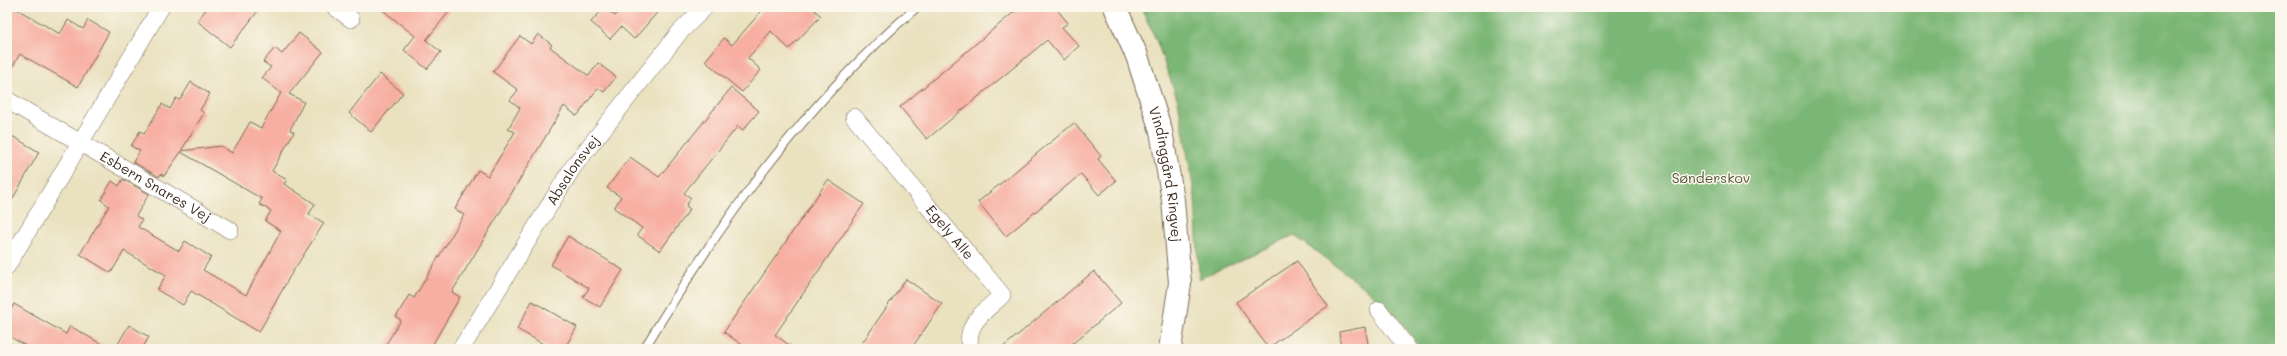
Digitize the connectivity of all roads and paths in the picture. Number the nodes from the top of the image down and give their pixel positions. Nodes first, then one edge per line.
1 (161, 7) edge
2 (335, 7) edge
3 (705, 7) edge
4 (917, 7) edge
5 (1115, 7) edge
6 (351, 19) dead end
7 (7, 100) edge
8 (854, 117) dead end
9 (80, 142) junction
10 (230, 230) dead end
11 (7, 266) edge
12 (1379, 310) dead end
13 (461, 349) edge
14 (644, 349) edge
15 (970, 349) edge
16 (1170, 349) edge
17 (1408, 349) edge

1 - 9 street
2 - 6 street
3 - 13 street, Absalonsvej
4 - 14 lane
5 - 16 street, Vindinggård Ringvej
7 - 9 street, Esbern Snares Vej
8 - 15 street, Egely Alle
9 - 10 street, Esbern Snares Vej
9 - 11 street
12 - 17 street

